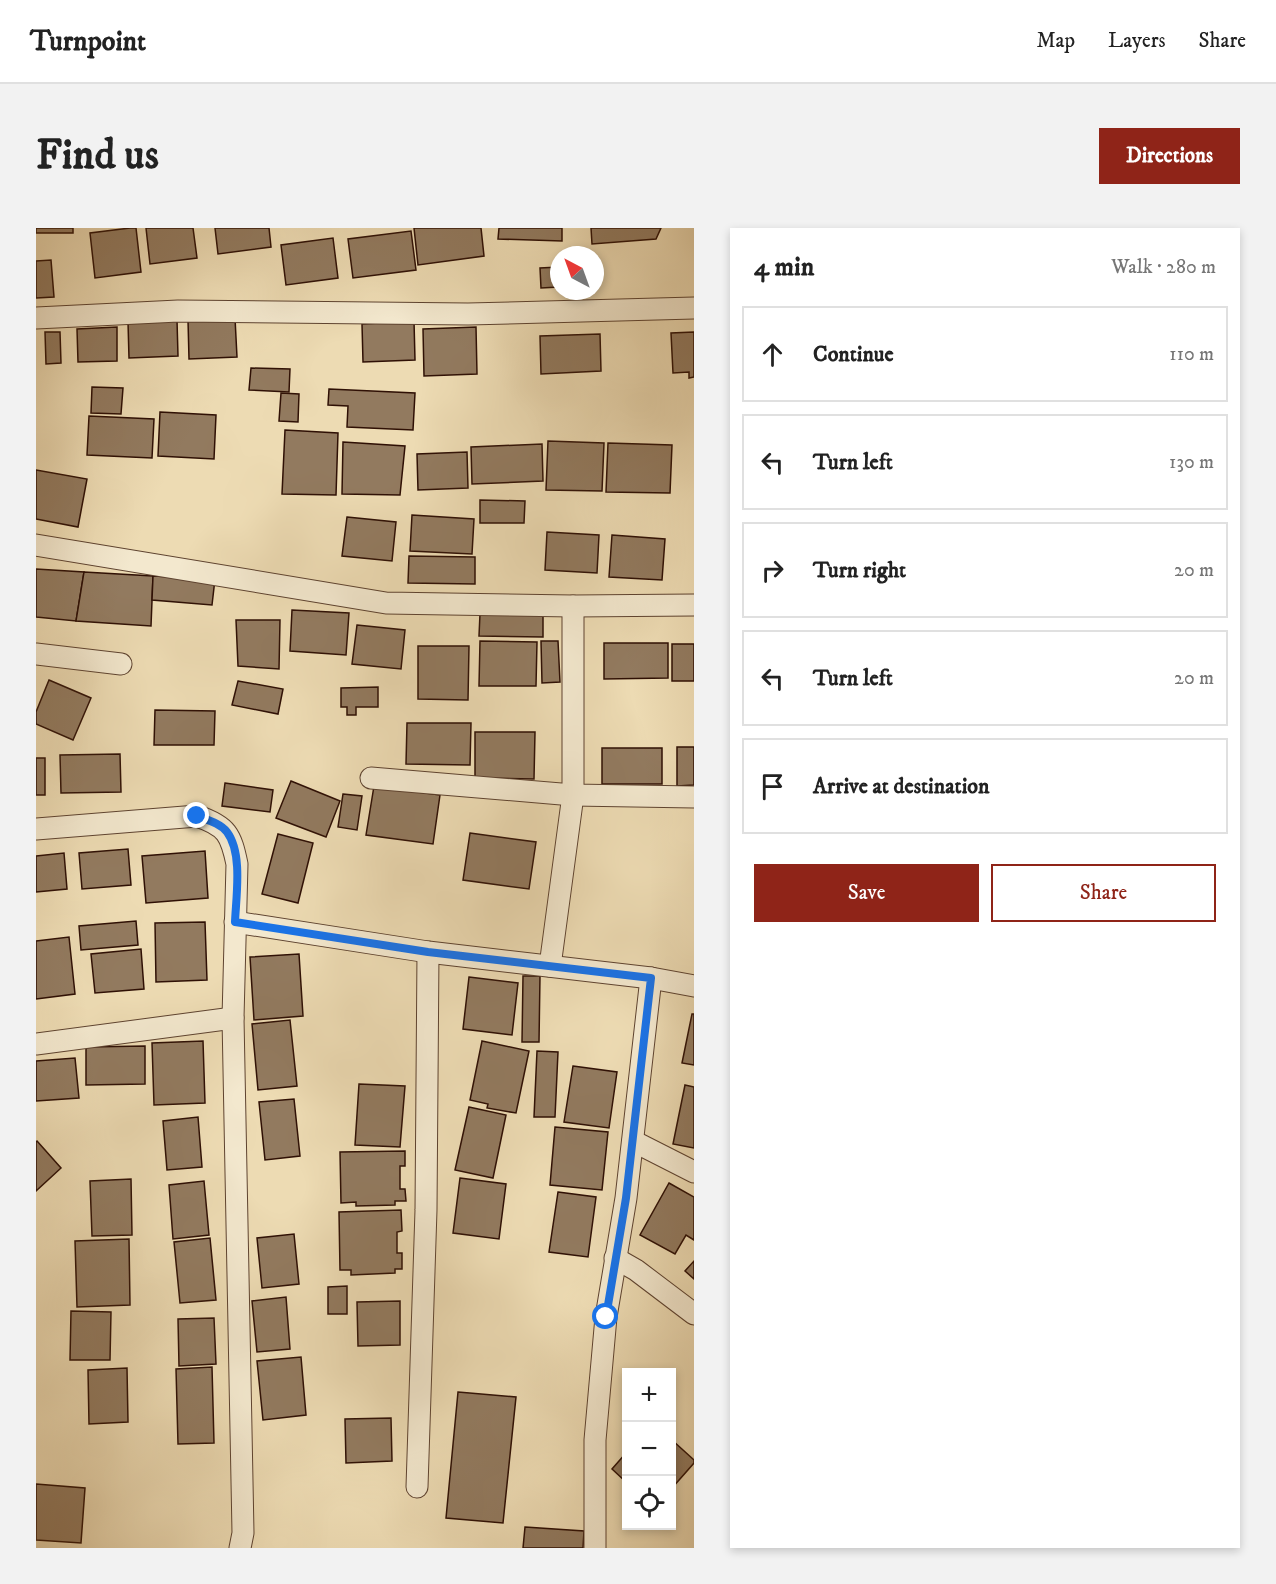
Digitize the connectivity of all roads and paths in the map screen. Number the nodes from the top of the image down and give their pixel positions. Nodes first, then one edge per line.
1 (694, 308) edge
2 (36, 318) edge
3 (36, 545) edge
4 (694, 605) edge
5 (573, 606) junction
6 (36, 654) edge
7 (121, 664) dead end
8 (371, 778) dead end
9 (573, 795) junction
10 (694, 797) edge
11 (36, 829) edge
12 (235, 922) junction
13 (428, 952) junction
14 (550, 966) junction
15 (651, 978) junction
16 (694, 986) edge
17 (233, 1018) junction
18 (36, 1044) edge
19 (633, 1141) junction
20 (694, 1172) edge
21 (615, 1258) junction
22 (694, 1314) edge
23 (417, 1487) dead end
24 (240, 1548) edge
25 (595, 1548) edge

1 - 2 street
3 - 5 street
4 - 5 street
5 - 9 street
6 - 7 street
8 - 9 street
9 - 10 street
9 - 14 street
11 - 12 street
12 - 13 street
12 - 17 street
13 - 14 street
13 - 23 street
14 - 15 street
15 - 16 street
15 - 19 street
17 - 18 street
17 - 24 street
19 - 20 street
19 - 21 street
21 - 22 street
21 - 25 street

